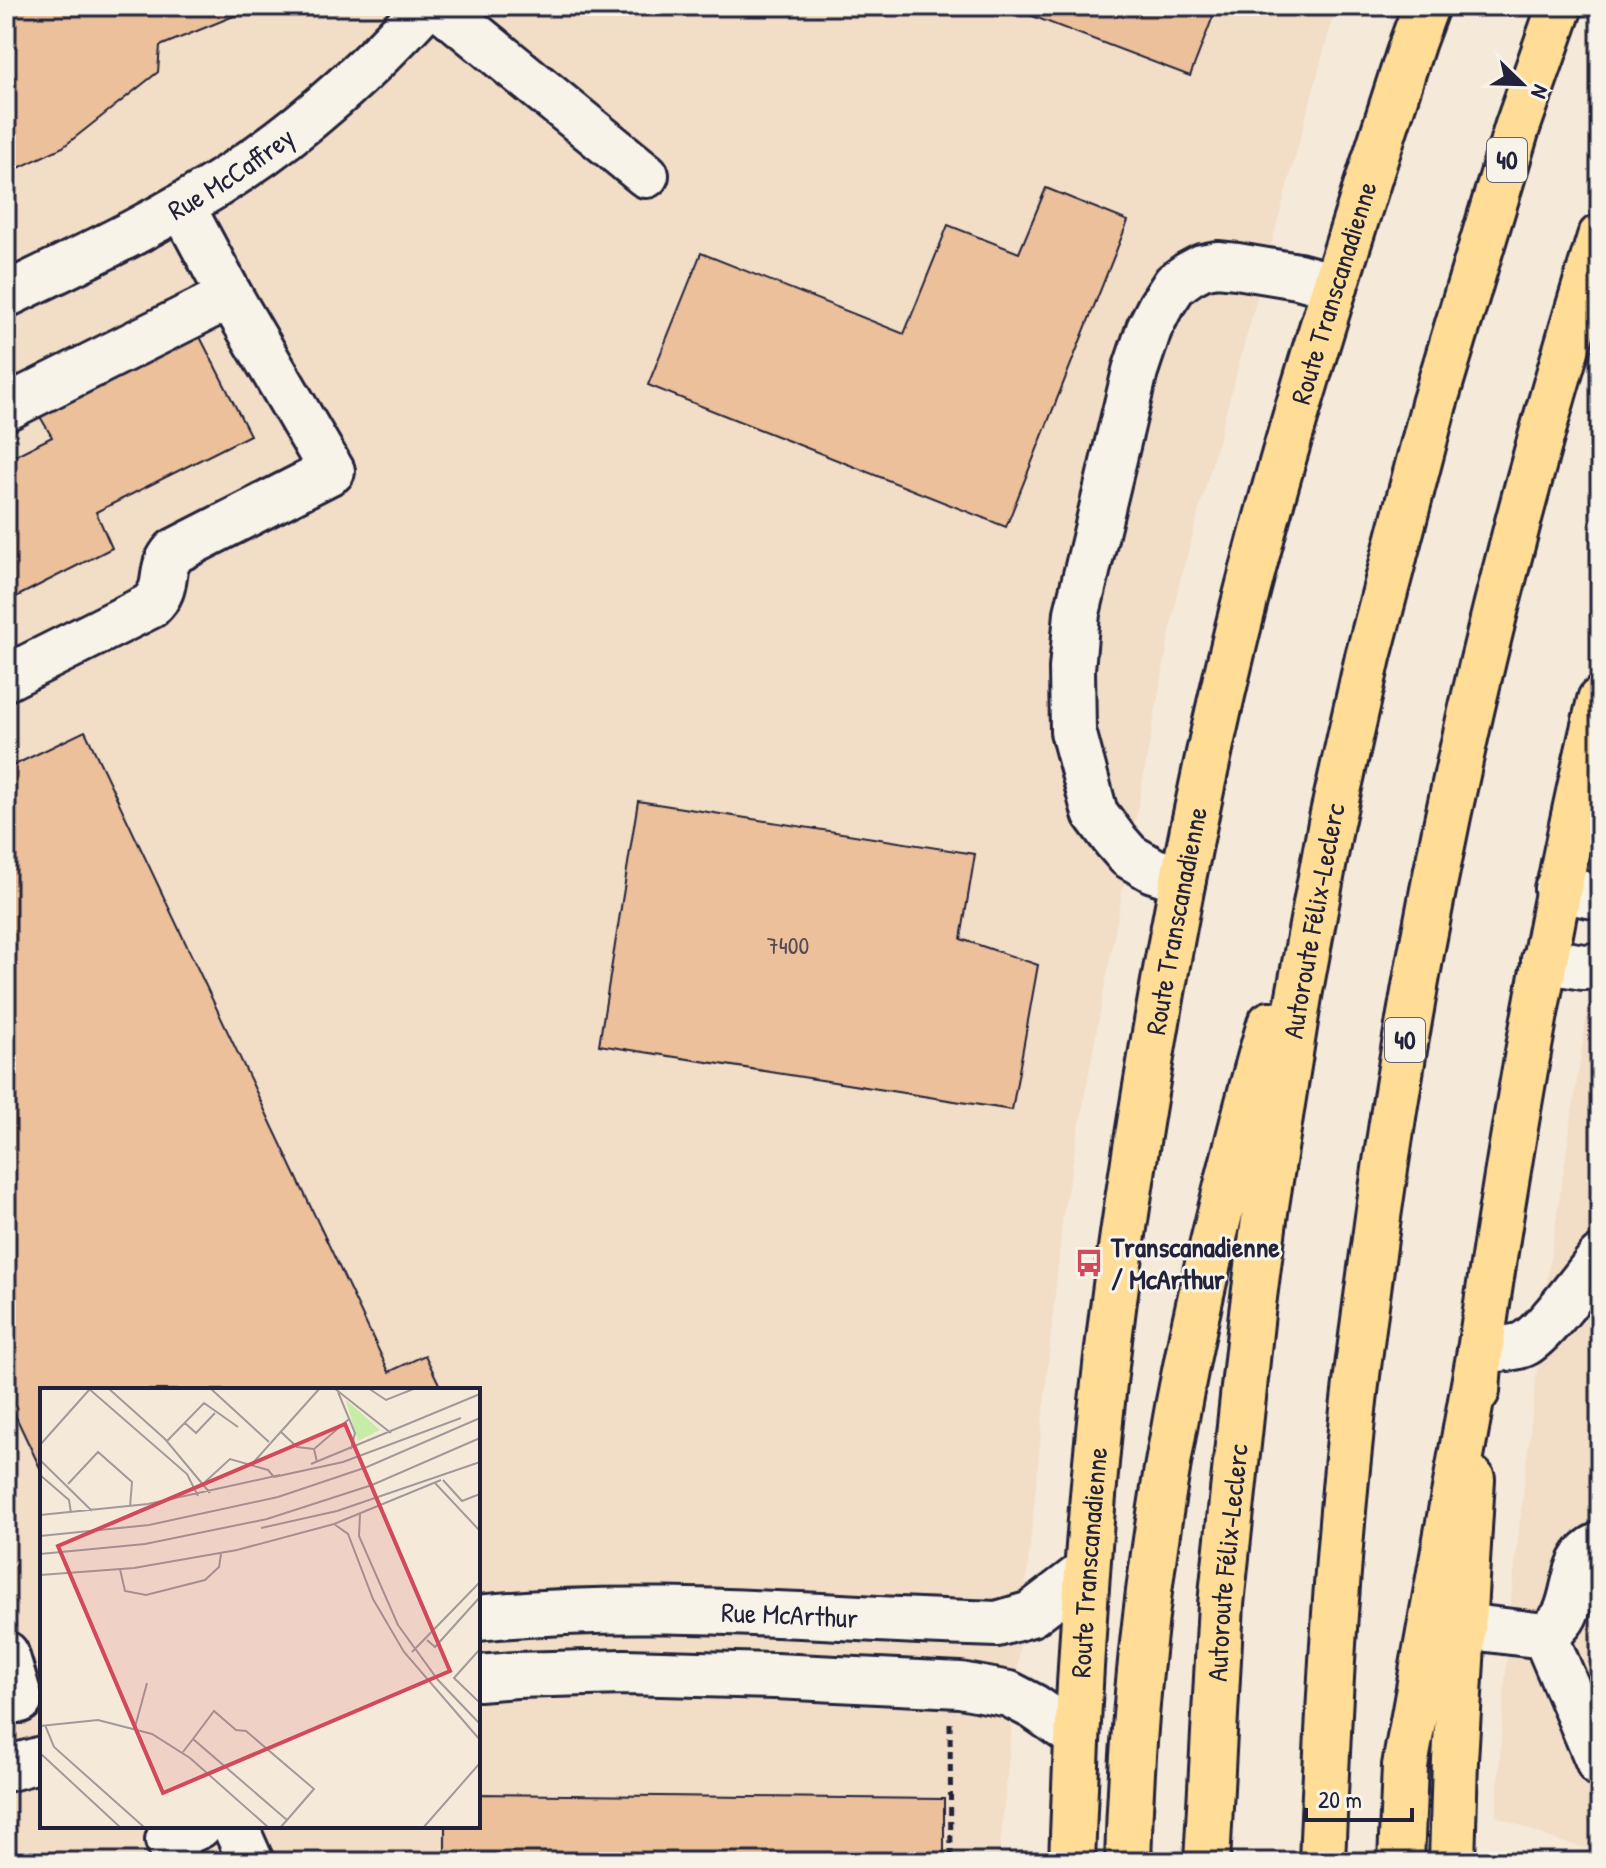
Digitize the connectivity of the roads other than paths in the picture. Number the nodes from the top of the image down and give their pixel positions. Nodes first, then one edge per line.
1 (426, 6) edge
2 (439, 6) edge
3 (1426, 6) edge
4 (1560, 6) edge
5 (646, 175) dead end
6 (182, 206) junction
7 (1600, 237) edge
8 (1335, 286) junction
9 (6, 295) edge
10 (230, 296) junction
11 (6, 408) edge
12 (6, 678) edge
13 (1600, 700) edge
14 (1331, 823) junction
15 (1183, 880) junction
16 (1557, 889) junction
17 (1600, 897) edge
18 (1544, 960) junction
19 (1600, 966) edge
20 (1600, 1258) edge
21 (1480, 1351) junction
22 (1600, 1545) edge
23 (1087, 1571) junction
24 (580, 1610) junction
25 (480, 1618) edge
26 (1463, 1626) junction
27 (1545, 1636) junction
28 (6, 1654) edge
29 (581, 1673) junction
30 (480, 1678) edge
31 (23, 1699) edge
32 (1076, 1736) junction
33 (40, 1760) edge
34 (1600, 1765) edge
35 (6, 1769) edge
36 (195, 1828) edge
37 (236, 1828) edge
38 (1461, 1853) edge
39 (179, 1862) edge
40 (251, 1862) edge
41 (1072, 1862) edge
42 (1128, 1862) edge
43 (1207, 1862) edge
44 (1322, 1862) edge
45 (1401, 1862) edge

1 - 6 street, Rue McCaffrey
2 - 5 street
3 - 8 main road, Route Transcanadienne
4 - 14 main road, Autoroute Félix-Leclerc / 40
6 - 9 street, Rue McCaffrey
6 - 10 street
7 - 44 main road, 40
8 - 15 main road, Route Transcanadienne
8 - 15 street
10 - 11 street
10 - 12 street
13 - 16 main road
14 - 42 main road
14 - 43 main road, Autoroute Félix-Leclerc / 40
15 - 23 main road, Route Transcanadienne
16 - 17 street
16 - 18 main road
18 - 19 street
18 - 21 main road
20 - 21 street
21 - 26 main road
21 - 45 main road
22 - 27 street
23 - 24 street, Rue McArthur
23 - 32 main road, Route Transcanadienne
24 - 25 street, Rue McArthur
24 - 29 street
26 - 27 street
26 - 38 main road
27 - 34 street
28 - 31 street
29 - 30 street
29 - 32 street
32 - 41 main road, Route Transcanadienne
33 - 35 street
36 - 39 street
37 - 40 street

